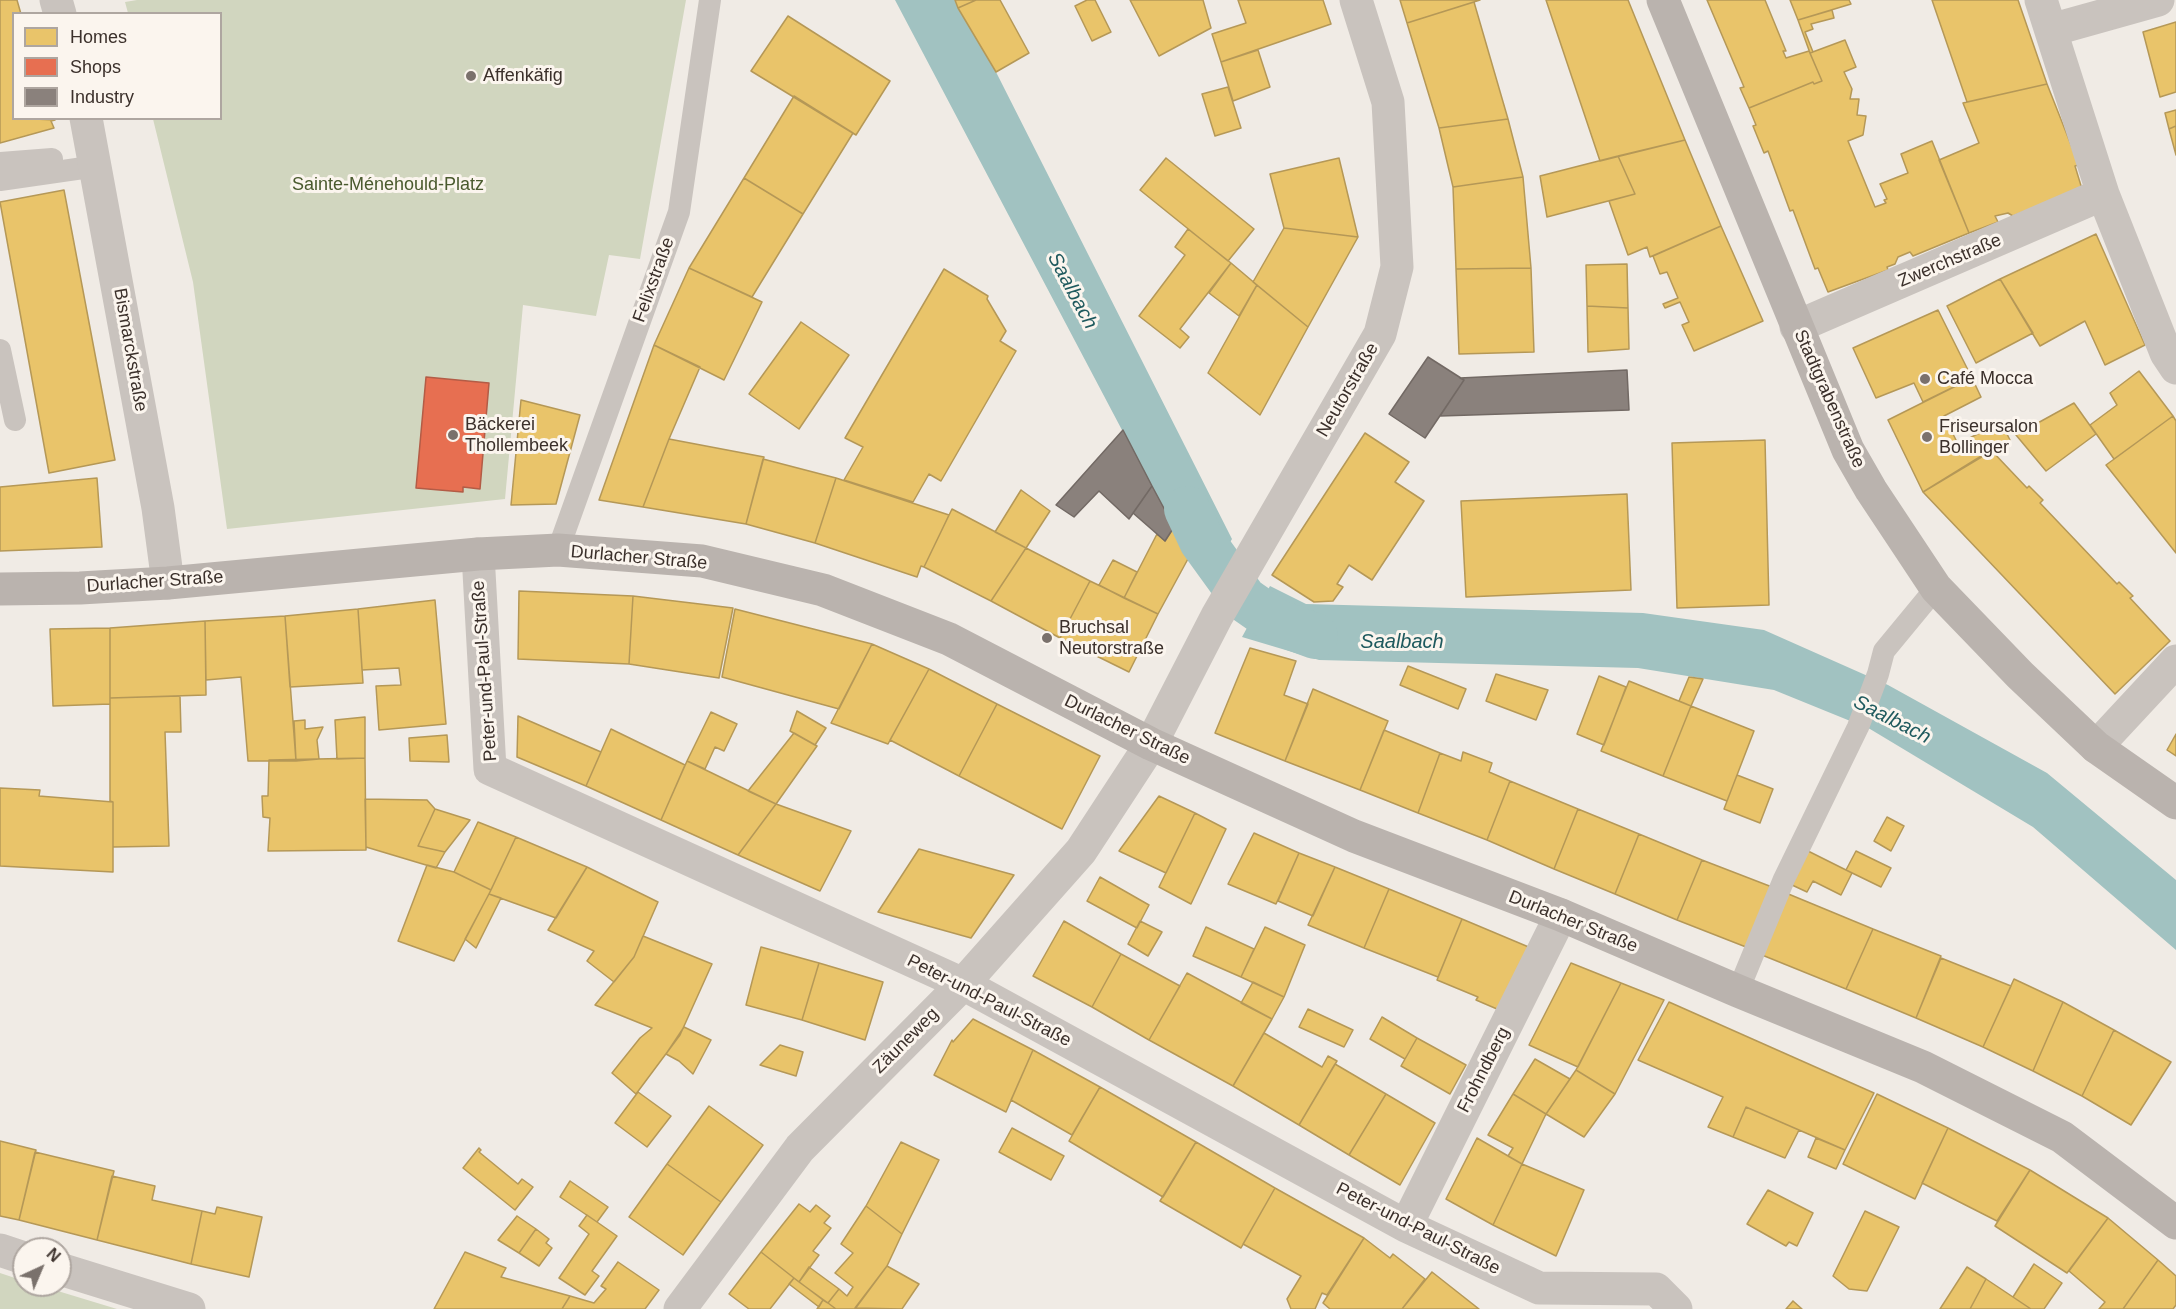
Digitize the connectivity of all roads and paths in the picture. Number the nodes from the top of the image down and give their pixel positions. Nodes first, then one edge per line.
1 (710, 0) edge
2 (1356, 0) edge
3 (1663, 0) edge
4 (2158, 0) edge
5 (2046, 15) edge
6 (86, 120) edge
7 (95, 161) junction
8 (0, 163) edge
9 (0, 180) edge
10 (2103, 194) junction
11 (1796, 327) junction
12 (0, 350) edge
13 (2176, 368) edge
14 (15, 420) dead end
15 (558, 550) junction
16 (478, 554) junction
17 (168, 583) junction
18 (1936, 588) junction
19 (0, 589) edge
20 (2176, 661) edge
21 (1151, 744) junction
22 (2096, 747) junction
23 (2176, 803) edge
24 (1561, 915) junction
25 (963, 984) junction
26 (1738, 991) junction
27 (2176, 1223) edge
28 (1406, 1226) junction
29 (72, 1273) edge
30 (189, 1309) edge
31 (680, 1309) edge
32 (1676, 1309) edge

1 - 15 lane, Felixstraße
2 - 21 street, Neutorstraße
3 - 11 main road, Stadtgrabenstraße
4 - 5 street
5 - 10 street
6 - 7 street, Bismarckstraße
7 - 8 lane
7 - 9 lane
7 - 17 street, Bismarckstraße
10 - 11 street, Zwerchstraße
10 - 13 street
11 - 18 main road, Stadtgrabenstraße
12 - 14 lane
15 - 16 main road, Durlacher Straße
15 - 21 main road, Durlacher Straße
16 - 17 main road, Durlacher Straße
16 - 25 street, Peter-und-Paul-Straße
17 - 19 main road, Durlacher Straße
18 - 22 main road, Stadtgrabenstraße
18 - 26 lane
20 - 22 street
21 - 24 main road, Durlacher Straße
21 - 25 street, Zäuneweg
22 - 23 main road, Stadtgrabenstraße
24 - 26 main road, Durlacher Straße
24 - 28 street, Frohndberg
25 - 28 street, Peter-und-Paul-Straße
25 - 31 street, Zäuneweg
26 - 27 main road, Durlacher Straße
28 - 32 street, Peter-und-Paul-Straße
29 - 30 street

